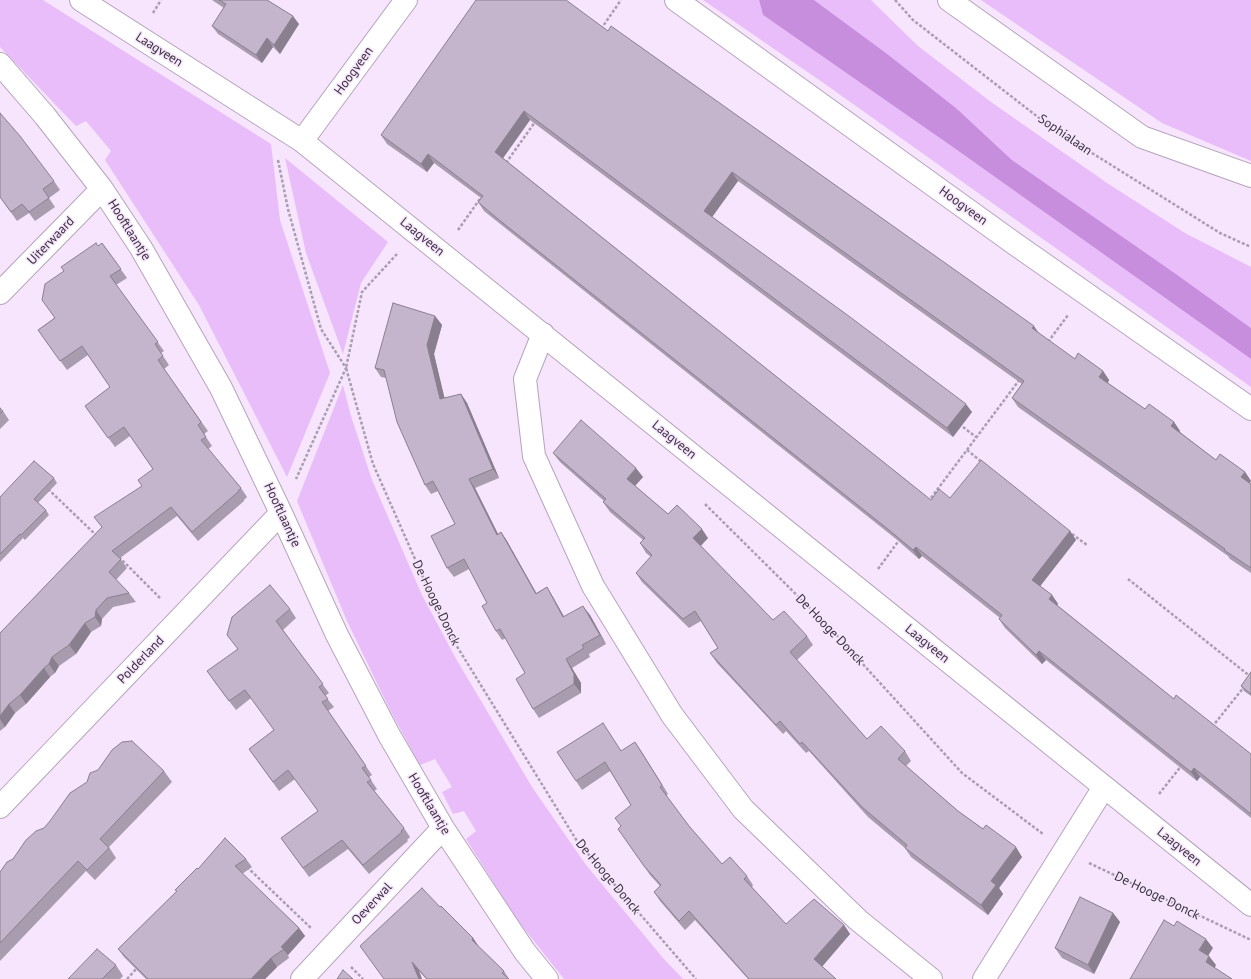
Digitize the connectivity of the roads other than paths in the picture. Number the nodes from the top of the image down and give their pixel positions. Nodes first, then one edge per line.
1 (81, 0) edge
2 (406, 0) edge
3 (676, 0) edge
4 (949, 0) edge
5 (0, 64) edge
6 (302, 141) junction
7 (1251, 176) edge
8 (102, 189) junction
9 (0, 293) edge
10 (543, 334) junction
11 (1251, 409) edge
12 (281, 513) junction
13 (1104, 787) junction
14 (0, 807) edge
15 (443, 828) junction
16 (1251, 905) edge
17 (302, 979) edge
18 (547, 979) edge
19 (931, 979) edge
20 (984, 979) edge

1 - 6 street, Laagveen
2 - 6 street, Hoogveen
3 - 11 street, Hoogveen
4 - 7 street
5 - 8 street, Hooftlaantje
6 - 10 street, Laagveen
8 - 9 street, Uiterwaard
8 - 12 street, Hooftlaantje
10 - 13 street, Laagveen
10 - 19 street
12 - 14 street, Polderland
12 - 15 street, Hooftlaantje
13 - 16 street, Laagveen
13 - 20 street
15 - 17 street, Oeverwal
15 - 18 street, Hooftlaantje

